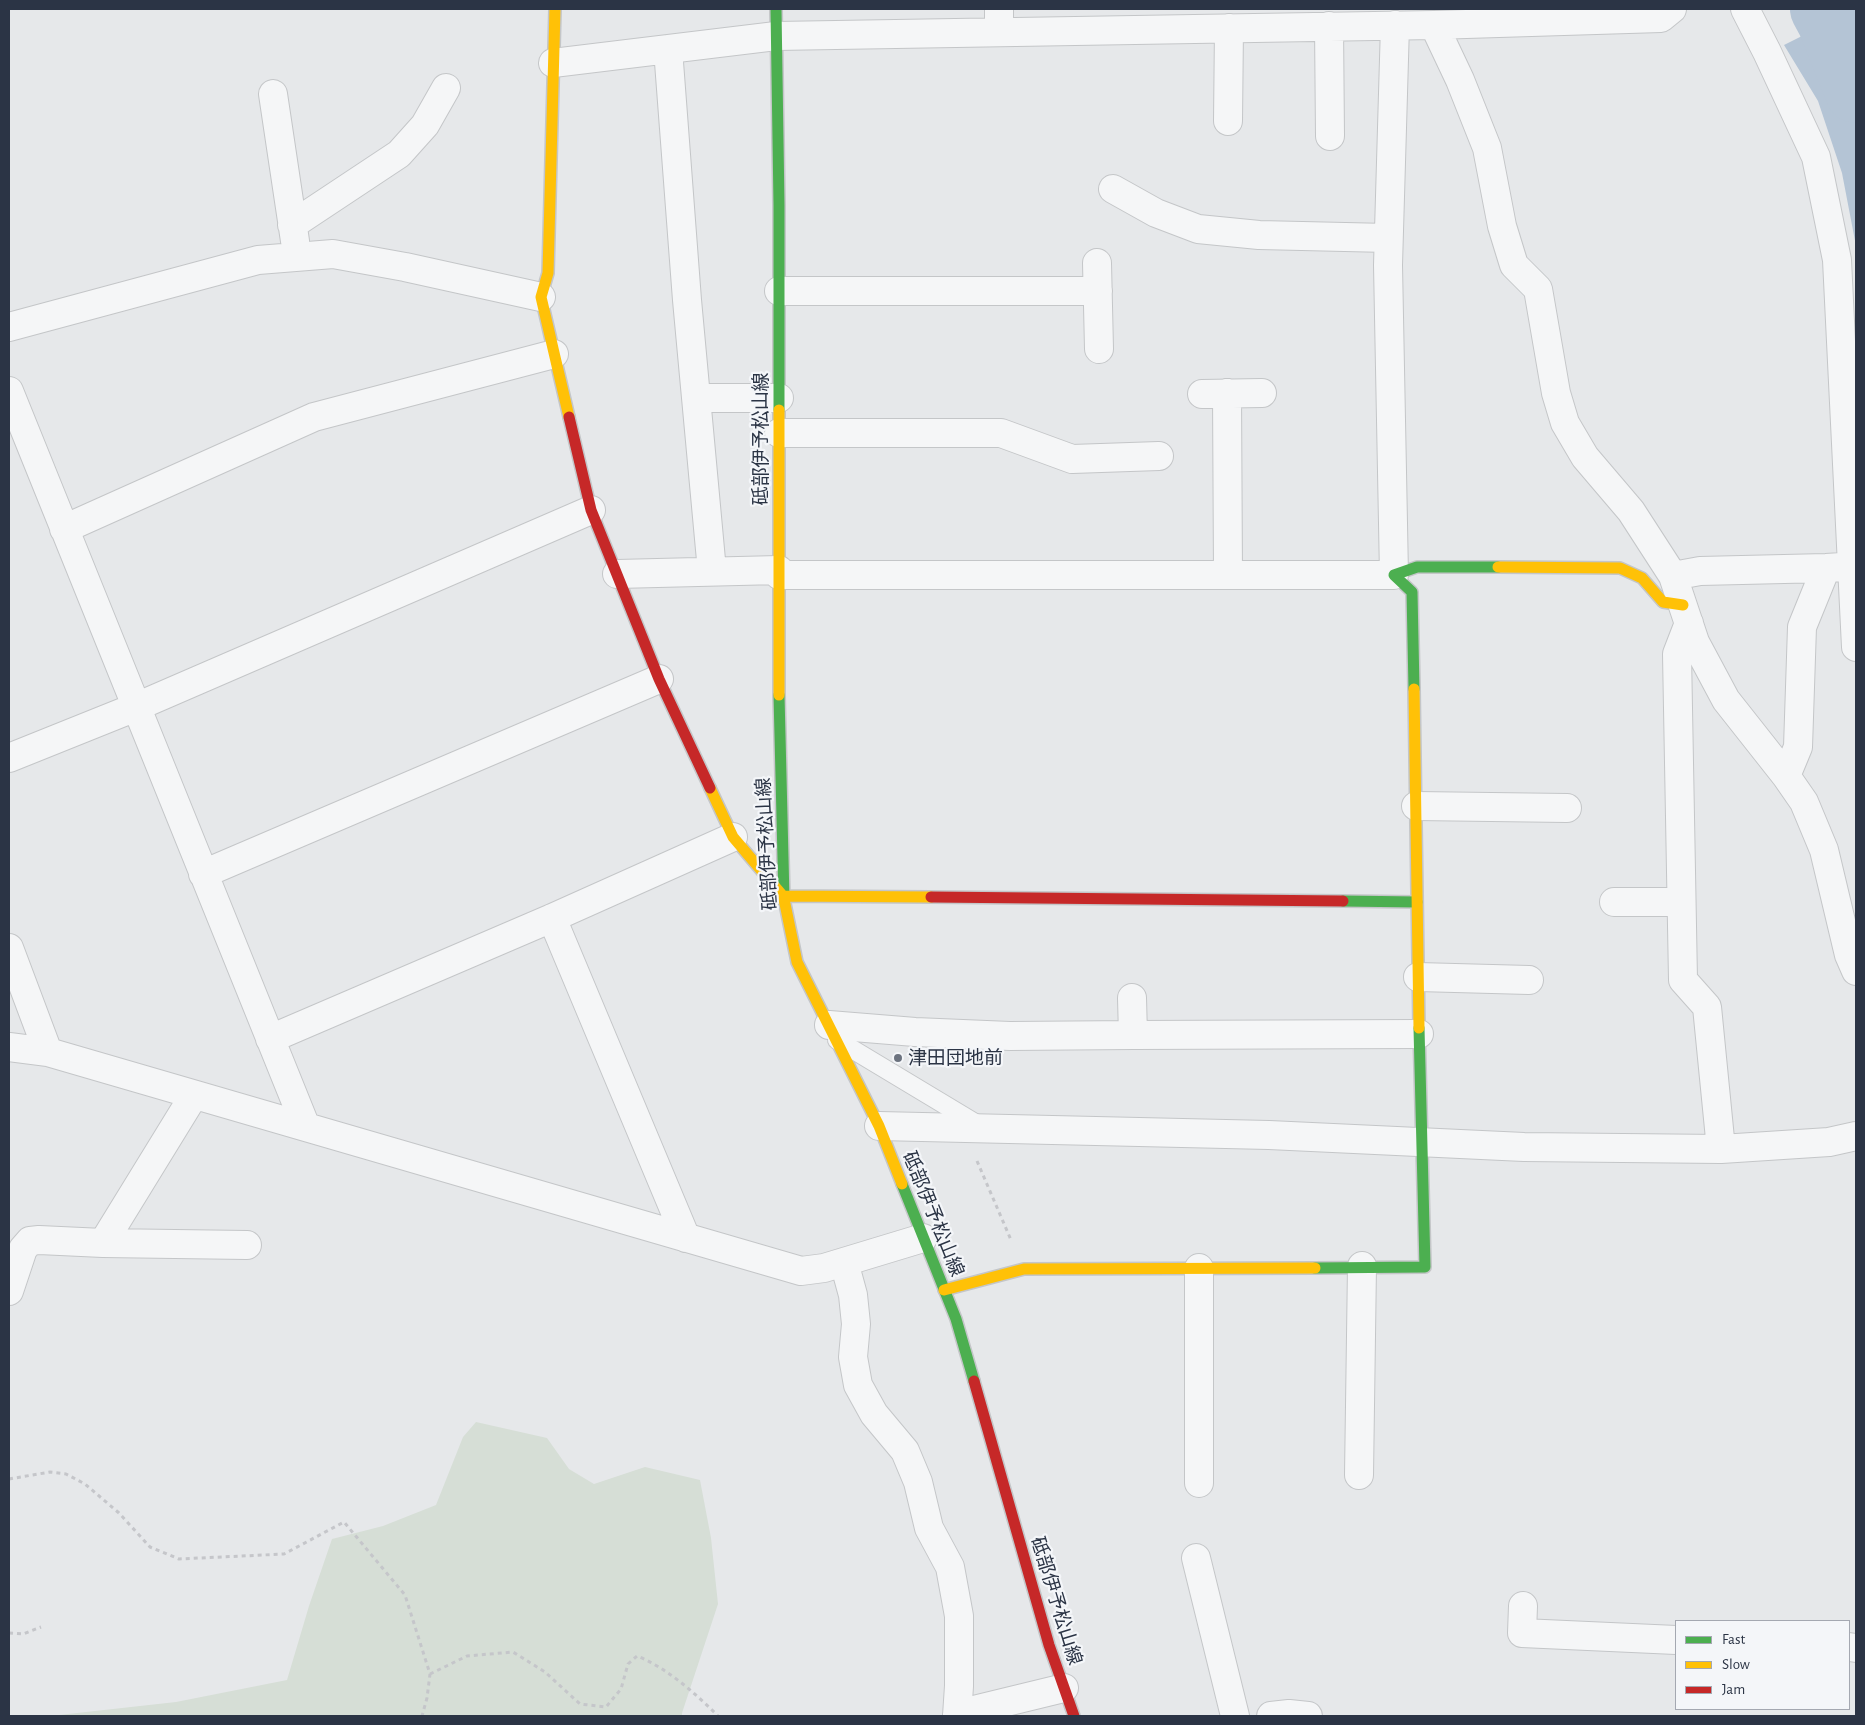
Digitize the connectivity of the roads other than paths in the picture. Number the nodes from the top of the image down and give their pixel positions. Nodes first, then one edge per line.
1 (555, 9) edge
2 (776, 9) edge
3 (1672, 9) edge
4 (1745, 9) edge
5 (1268, 18) edge
6 (1125, 19) edge
7 (999, 21) edge
8 (1395, 25) junction
9 (1434, 25) junction
10 (1329, 26) junction
11 (1229, 28) junction
12 (776, 36) junction
13 (668, 49) junction
14 (554, 63) junction
15 (446, 88) dead end
16 (273, 94) dead end
17 (1228, 121) dead end
18 (1330, 136) dead end
19 (1113, 189) dead end
20 (292, 225) junction
21 (1388, 238) junction
22 (298, 257) junction
23 (1097, 263) dead end
24 (779, 291) junction
25 (1098, 291) junction
26 (541, 297) junction
27 (9, 327) edge
28 (1099, 348) dead end
29 (554, 354) junction
30 (9, 391) edge
31 (1262, 393) dead end
32 (696, 398) junction
33 (779, 398) junction
34 (779, 433) junction
35 (1159, 456) dead end
36 (592, 510) junction
37 (64, 529) junction
38 (1845, 566) edge
39 (712, 571) junction
40 (779, 572) junction
41 (617, 574) junction
42 (1228, 575) junction
43 (1394, 575) junction
44 (1672, 576) junction
45 (1686, 614) junction
46 (1856, 647) edge
47 (659, 679) junction
48 (136, 707) junction
49 (9, 758) edge
50 (1786, 776) junction
51 (1416, 806) junction
52 (1567, 808) dead end
53 (733, 837) junction
54 (204, 874) junction
55 (783, 896) junction
56 (1417, 902) junction
57 (1614, 902) dead end
58 (1681, 902) junction
59 (552, 918) junction
60 (9, 948) edge
61 (1856, 970) edge
62 (1418, 977) junction
63 (1529, 980) dead end
64 (1132, 998) dead end
65 (833, 1033) junction
66 (1419, 1034) junction
67 (1133, 1035) junction
68 (270, 1039) junction
69 (9, 1046) edge
70 (48, 1052) junction
71 (194, 1095) junction
72 (879, 1126) junction
73 (306, 1127) junction
74 (974, 1128) junction
75 (1856, 1136) edge
76 (1421, 1142) junction
77 (1721, 1149) junction
78 (686, 1238) junction
79 (923, 1238) junction
80 (103, 1243) junction
81 (247, 1245) dead end
82 (844, 1262) junction
83 (1362, 1266) junction
84 (1199, 1268) junction
85 (944, 1290) junction
86 (9, 1291) edge
87 (1359, 1475) dead end
88 (1199, 1482) dead end
89 (1196, 1558) dead end
90 (1523, 1606) dead end
91 (1675, 1640) edge
92 (1064, 1688) junction
93 (957, 1715) edge
94 (1074, 1716) edge
95 (1235, 1716) edge
96 (1271, 1716) edge
97 (1308, 1716) edge

1 - 14 street
2 - 12 street, 砥部伊予松山線
3 - 9 street
4 - 38 street
5 - 10 street
5 - 11 street
6 - 7 street
6 - 11 street
7 - 12 street
8 - 9 street
8 - 10 street
8 - 21 street
9 - 44 street
10 - 18 street
11 - 17 street
12 - 13 street
12 - 24 street, 砥部伊予松山線
13 - 14 street
13 - 32 street
14 - 26 street
15 - 20 street
16 - 20 street
19 - 21 street
20 - 22 street
21 - 43 street
22 - 26 street
22 - 27 street
23 - 25 street
24 - 25 street
24 - 33 street, 砥部伊予松山線
25 - 28 street
26 - 29 street
29 - 36 street
29 - 37 street
30 - 37 street
31 - 42 street
32 - 33 street
32 - 39 street
33 - 34 street, 砥部伊予松山線
34 - 35 street
34 - 40 street, 砥部伊予松山線
36 - 41 street
36 - 48 street
37 - 48 street
38 - 44 street
38 - 46 street
38 - 50 street
39 - 40 street
39 - 41 street
40 - 42 street
40 - 55 street, 砥部伊予松山線
41 - 47 street
42 - 43 street
43 - 45 street
43 - 51 street
44 - 45 street
45 - 50 street
45 - 58 street
47 - 53 street
47 - 54 street
48 - 49 street
48 - 54 street
50 - 61 street
51 - 52 street
51 - 56 street
53 - 55 street
53 - 59 street
54 - 68 street
55 - 56 street
55 - 65 street, 砥部伊予松山線
56 - 62 street
57 - 58 street
58 - 77 street
59 - 68 street
59 - 78 street
60 - 70 street
62 - 63 street
62 - 66 street
64 - 67 street
65 - 67 street
65 - 72 street, 砥部伊予松山線
65 - 74 lane
66 - 67 street
66 - 76 street
68 - 73 street
69 - 70 street
70 - 71 street
71 - 73 street
71 - 80 street
72 - 74 street
72 - 79 street, 砥部伊予松山線
73 - 78 street
74 - 76 street
75 - 77 street
76 - 77 street
76 - 83 street
78 - 82 street
79 - 82 street
79 - 85 street, 砥部伊予松山線
80 - 81 street
80 - 86 street
82 - 93 street
83 - 84 street
83 - 87 street
84 - 85 street
84 - 88 street
85 - 92 street, 砥部伊予松山線
89 - 95 street
90 - 91 street
92 - 93 street
92 - 94 street, 砥部伊予松山線
96 - 97 street

